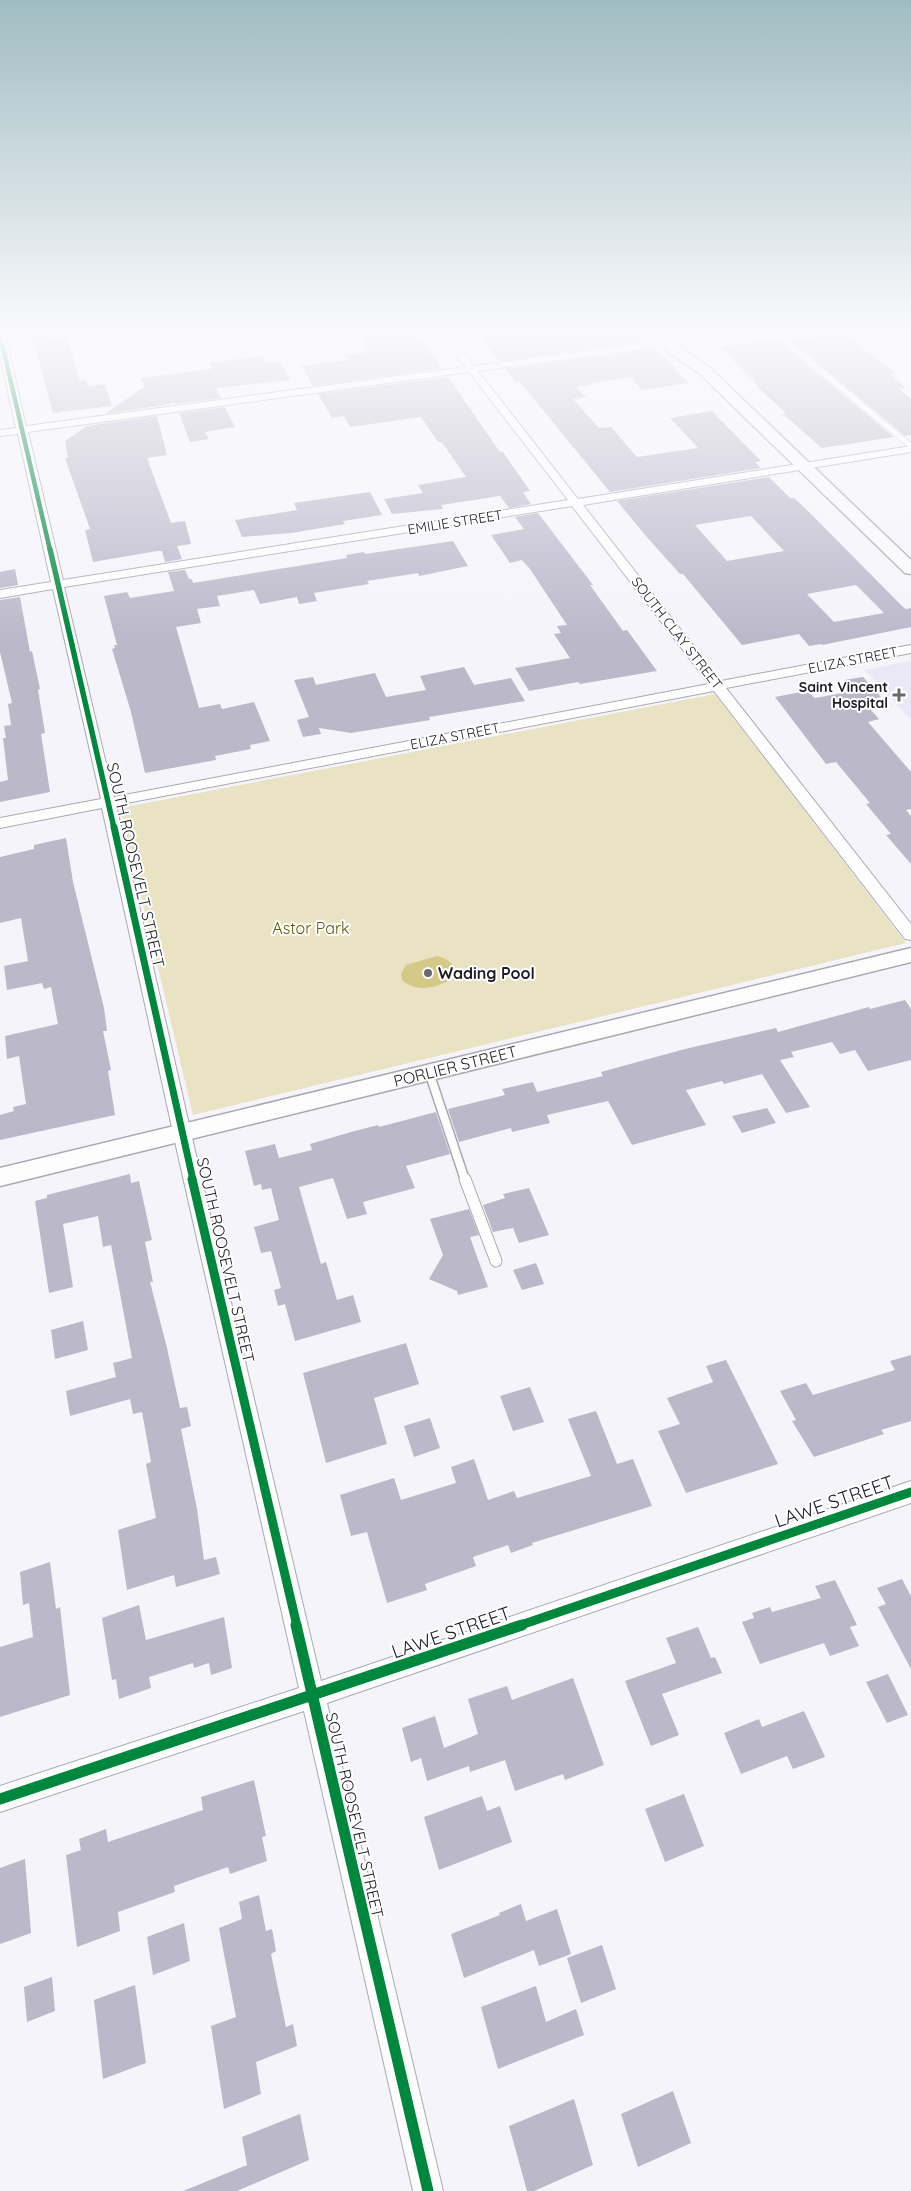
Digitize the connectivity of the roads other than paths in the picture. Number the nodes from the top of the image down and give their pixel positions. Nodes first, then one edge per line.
1 (23, 433) edge
2 (522, 433) edge
3 (770, 433) edge
4 (894, 433) edge
5 (911, 448) edge
6 (804, 466) junction
7 (576, 502) junction
8 (911, 569) edge
9 (57, 585) junction
10 (0, 594) edge
11 (911, 649) edge
12 (718, 686) junction
13 (108, 802) junction
14 (0, 823) edge
15 (911, 935) edge
16 (911, 955) edge
17 (429, 1072) junction
18 (183, 1132) junction
19 (0, 1177) edge
20 (496, 1261) dead end
21 (911, 1492) edge
22 (313, 1696) junction
23 (0, 1799) edge
24 (428, 2191) edge

1 - 9 street, SOUTH ROOSEVELT STREET
2 - 7 street, SOUTH CLAY STREET
3 - 6 main road
4 - 5 lane
5 - 6 street, EMILIE STREET
6 - 7 street, EMILIE STREET
6 - 8 main road
7 - 9 street, EMILIE STREET
7 - 12 street, SOUTH CLAY STREET
9 - 10 street, EMILIE STREET
9 - 13 street, SOUTH ROOSEVELT STREET
11 - 12 street, ELIZA STREET
12 - 13 street, ELIZA STREET
12 - 15 street, SOUTH CLAY STREET
13 - 14 street, ELIZA STREET
13 - 18 street, SOUTH ROOSEVELT STREET
16 - 17 street, PORLIER STREET
17 - 18 street, PORLIER STREET
17 - 20 lane
18 - 19 street, PORLIER STREET
18 - 22 street, SOUTH ROOSEVELT STREET
21 - 22 street, LAWE STREET
22 - 23 street, LAWE STREET
22 - 24 street, SOUTH ROOSEVELT STREET

